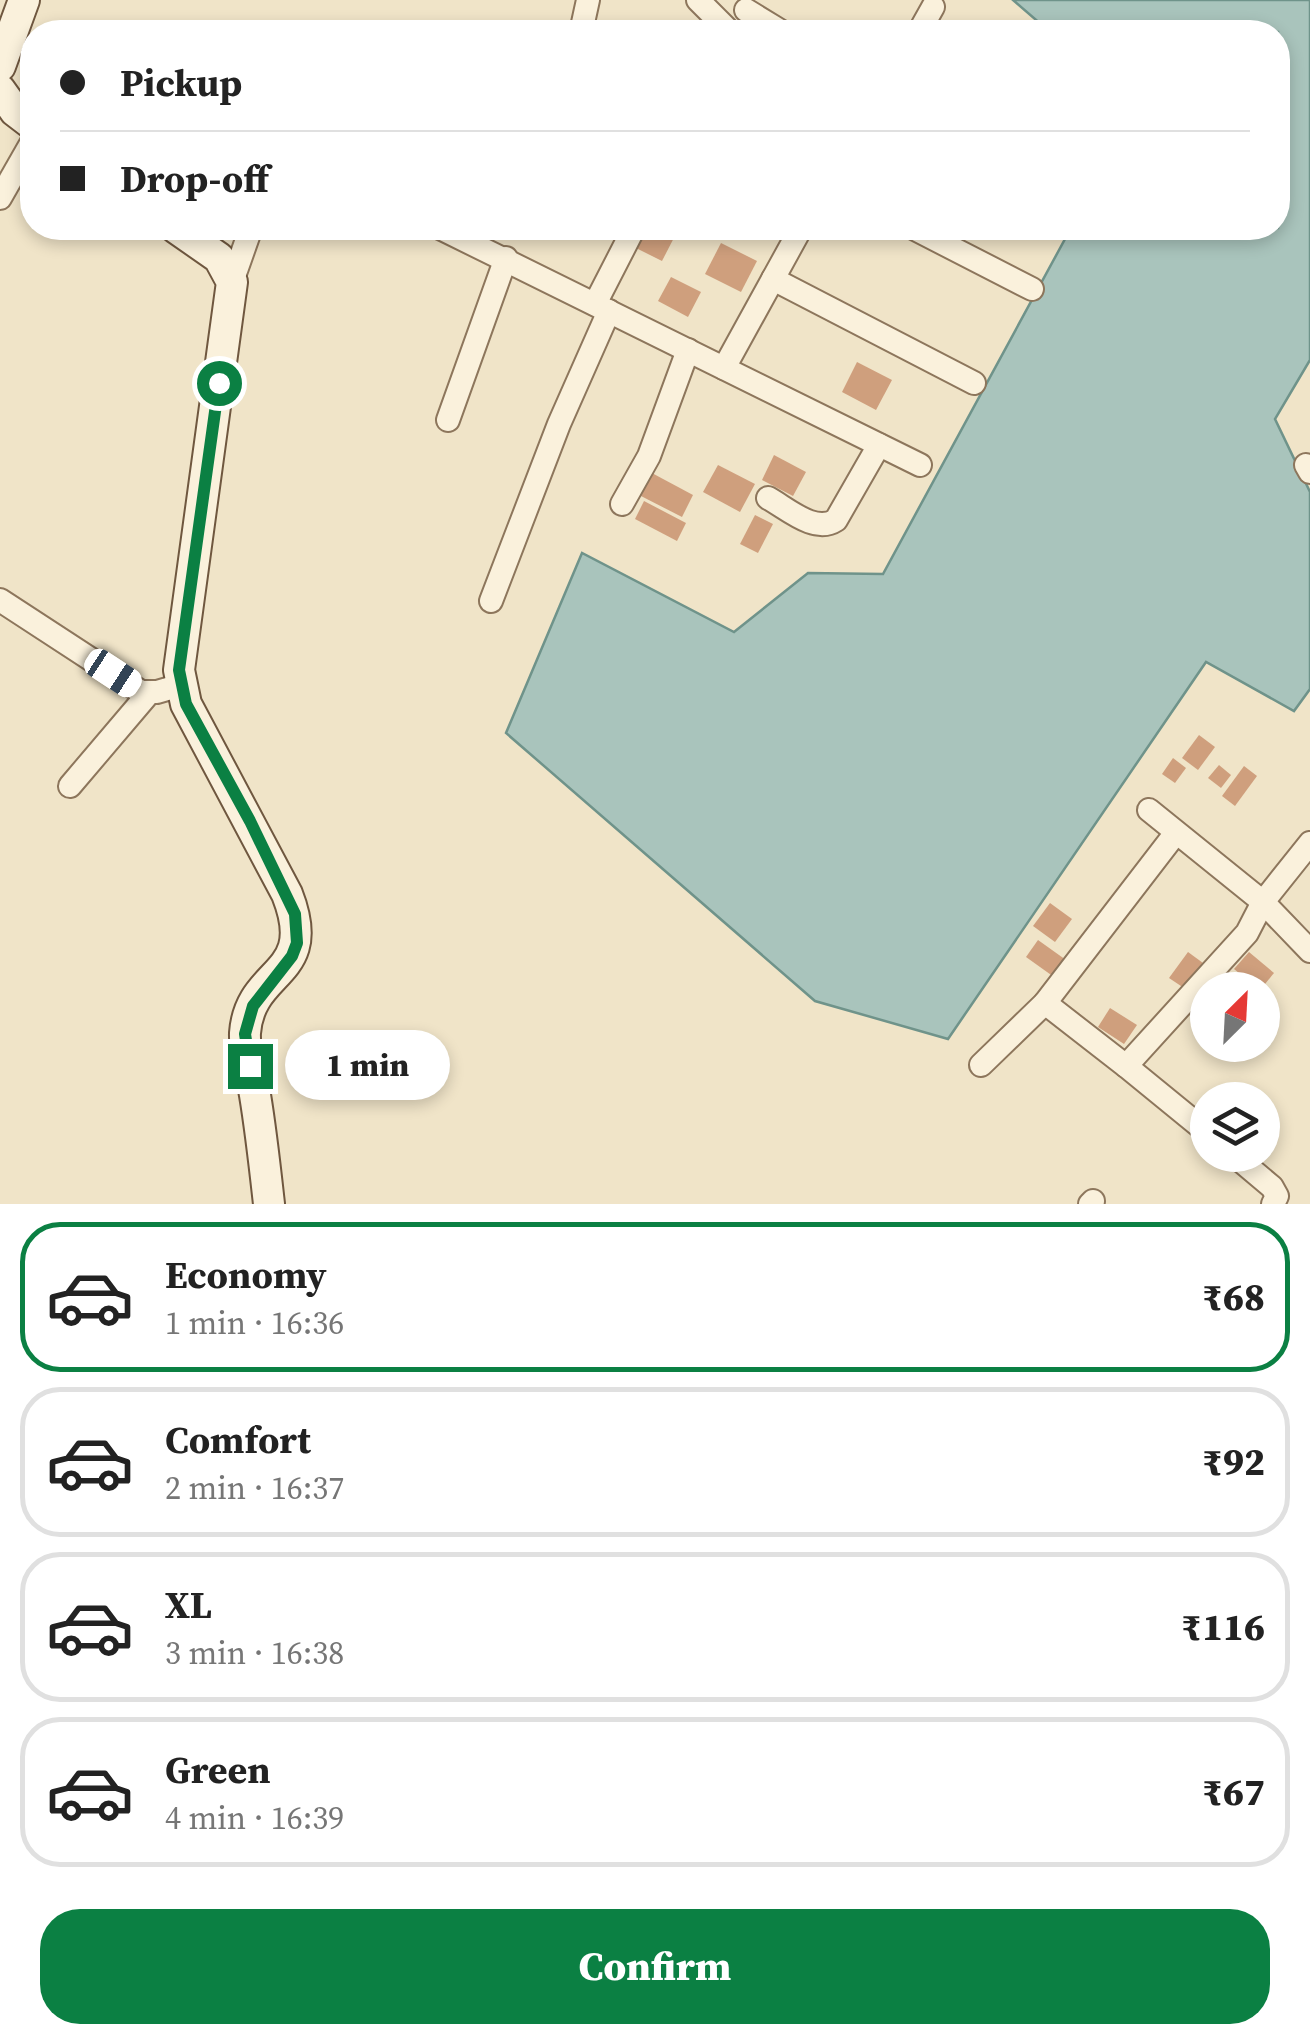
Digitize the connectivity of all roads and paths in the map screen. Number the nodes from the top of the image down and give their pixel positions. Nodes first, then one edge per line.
1 (24, 0) edge
2 (698, 0) edge
3 (933, 7) dead end
4 (719, 20) edge
5 (926, 20) edge
6 (0, 66) edge
7 (0, 90) edge
8 (20, 115) edge
9 (20, 163) edge
10 (0, 198) edge
11 (193, 240) edge
12 (247, 240) edge
13 (466, 240) edge
14 (629, 240) edge
15 (794, 240) edge
16 (936, 240) edge
17 (506, 258) junction
18 (773, 279) junction
19 (232, 282) junction
20 (1032, 289) dead end
21 (602, 308) junction
22 (688, 350) junction
23 (724, 368) junction
24 (974, 383) dead end
25 (448, 420) dead end
26 (879, 444) junction
27 (920, 465) dead end
28 (768, 498) dead end
29 (622, 504) dead end
30 (0, 600) edge
31 (491, 601) dead end
32 (181, 686) junction
33 (149, 693) junction
34 (70, 786) dead end
35 (1149, 810) dead end
36 (1175, 834) junction
37 (1310, 844) edge
38 (1264, 902) junction
39 (1310, 952) edge
40 (1045, 1003) junction
41 (981, 1066) dead end
42 (1126, 1066) junction
43 (1190, 1118) edge
44 (1254, 1172) edge
45 (268, 1204) edge
46 (1273, 1204) edge

1 - 6 street
2 - 4 street
3 - 5 street
7 - 8 street
9 - 10 street
11 - 19 street
12 - 19 street
13 - 17 street
14 - 21 street
15 - 18 street
16 - 20 street
17 - 21 street
17 - 25 street
18 - 23 street
18 - 24 street
19 - 32 street
21 - 22 street
21 - 31 street
22 - 23 street
22 - 29 street
23 - 26 street
26 - 27 street
26 - 28 street
30 - 33 street
32 - 33 street
32 - 45 street
33 - 34 street
35 - 36 street
36 - 38 street
36 - 40 street
37 - 38 street
38 - 39 street
38 - 42 street
40 - 41 street
40 - 42 street
42 - 43 street
44 - 46 street

